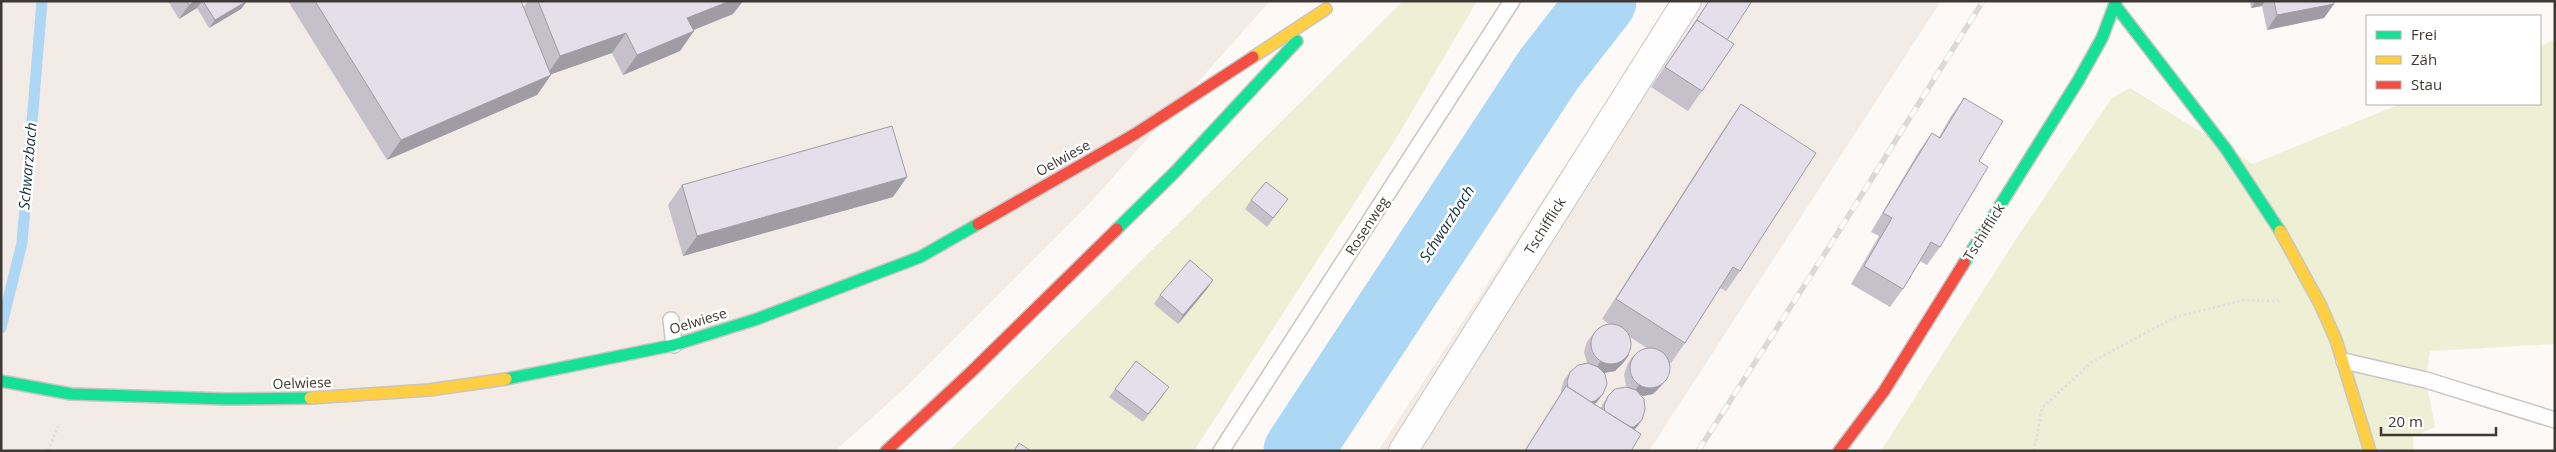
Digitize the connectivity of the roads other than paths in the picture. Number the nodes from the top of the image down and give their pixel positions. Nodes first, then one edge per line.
1 (1512, 1) edge
2 (1687, 1) edge
3 (2116, 3) edge
4 (1330, 5) edge
5 (671, 320) dead end
6 (674, 344) junction
7 (2344, 361) junction
8 (1, 381) edge
9 (2555, 420) edge
10 (886, 451) edge
11 (1221, 451) edge
12 (1403, 451) edge
13 (1840, 451) edge
14 (2370, 451) edge

1 - 11 lane, Rosenweg
2 - 12 street, Tschifflick
3 - 7 street, Tschifflick
3 - 13 street, Tschifflick
4 - 6 street, Oelwiese
4 - 10 street
5 - 6 lane
6 - 8 street, Oelwiese
7 - 9 lane
7 - 14 street, Tschifflick

